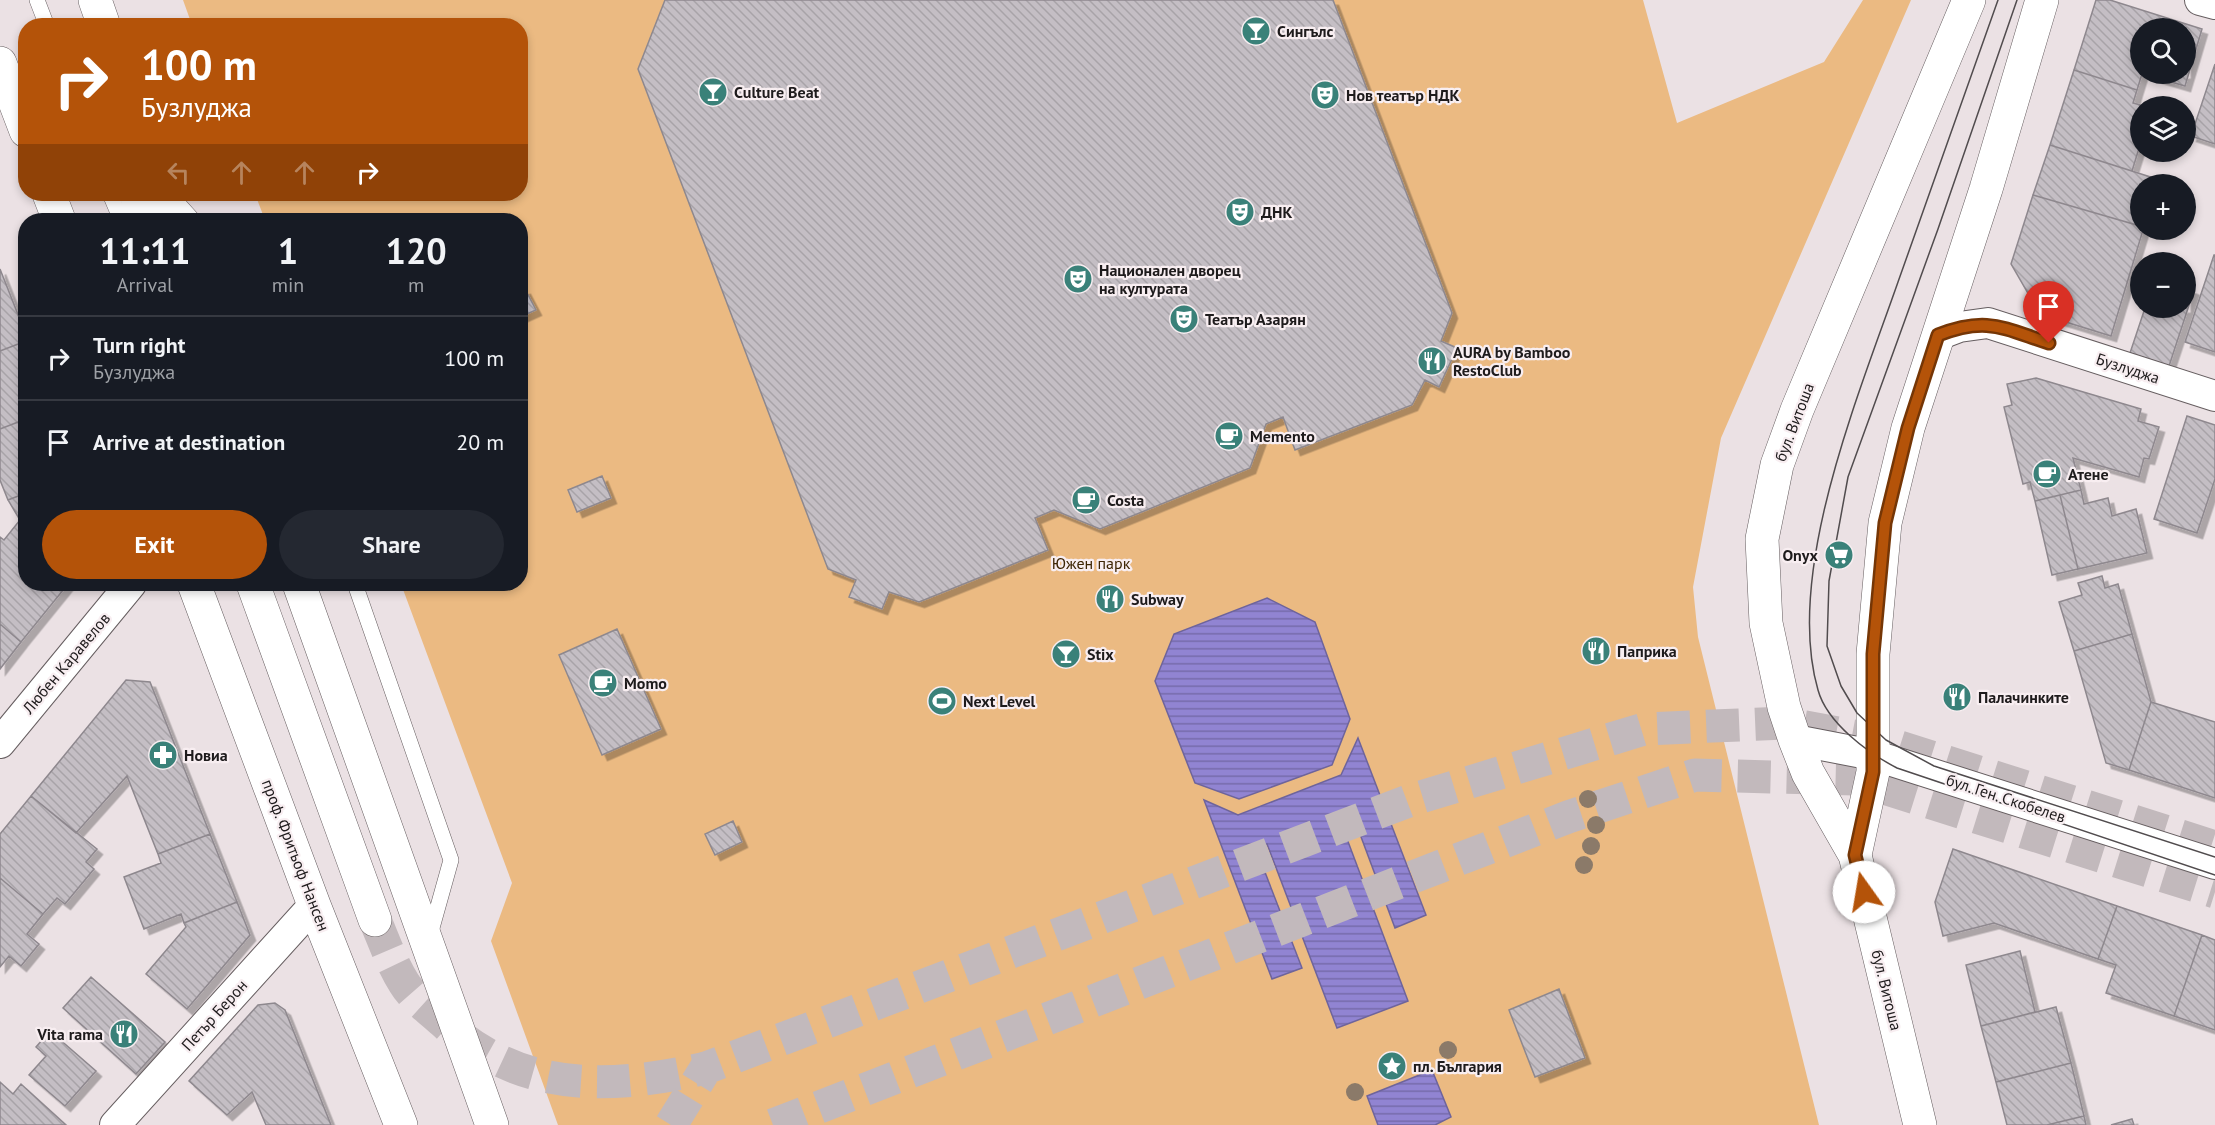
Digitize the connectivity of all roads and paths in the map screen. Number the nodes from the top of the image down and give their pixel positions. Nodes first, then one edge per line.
1 (37, 0) edge
2 (95, 0) edge
3 (1969, 0) edge
4 (2042, 0) edge
5 (2200, 0) edge
6 (2215, 4) edge
7 (44, 18) edge
8 (101, 18) edge
9 (0, 63) edge
10 (18, 110) edge
11 (175, 201) edge
12 (187, 213) edge
13 (1938, 335) junction
14 (2215, 396) edge
15 (126, 591) edge
16 (197, 591) edge
17 (256, 591) edge
18 (301, 591) edge
19 (357, 591) edge
20 (1795, 740) junction
21 (0, 742) edge
22 (1874, 754) junction
23 (1855, 855) junction
24 (2215, 864) edge
25 (314, 905) junction
26 (375, 921) tunnel mouth
27 (427, 946) junction
28 (115, 1125) edge
29 (401, 1125) edge
30 (492, 1125) edge
31 (1920, 1125) edge

1 - 7 lane
2 - 8 street
3 - 20 street, бул. Витоша
4 - 13 street, бул. Витоша
5 - 6 street
9 - 10 street
11 - 12 lane
13 - 14 street, Бузлуджа
13 - 22 street, бул. Витоша
15 - 21 street, Любен Каравелов
16 - 25 street, проф. Фритьоф Нансен
17 - 26 street
18 - 27 street
19 - 27 lane
20 - 22 street, бул. Ген. Скобелев
20 - 23 street, бул. Витоша
22 - 23 street, бул. Витоша
22 - 24 street, бул. Ген. Скобелев
23 - 31 street, бул. Витоша
25 - 28 street, Петър Берон
25 - 29 street, проф. Фритьоф Нансен
27 - 30 street

